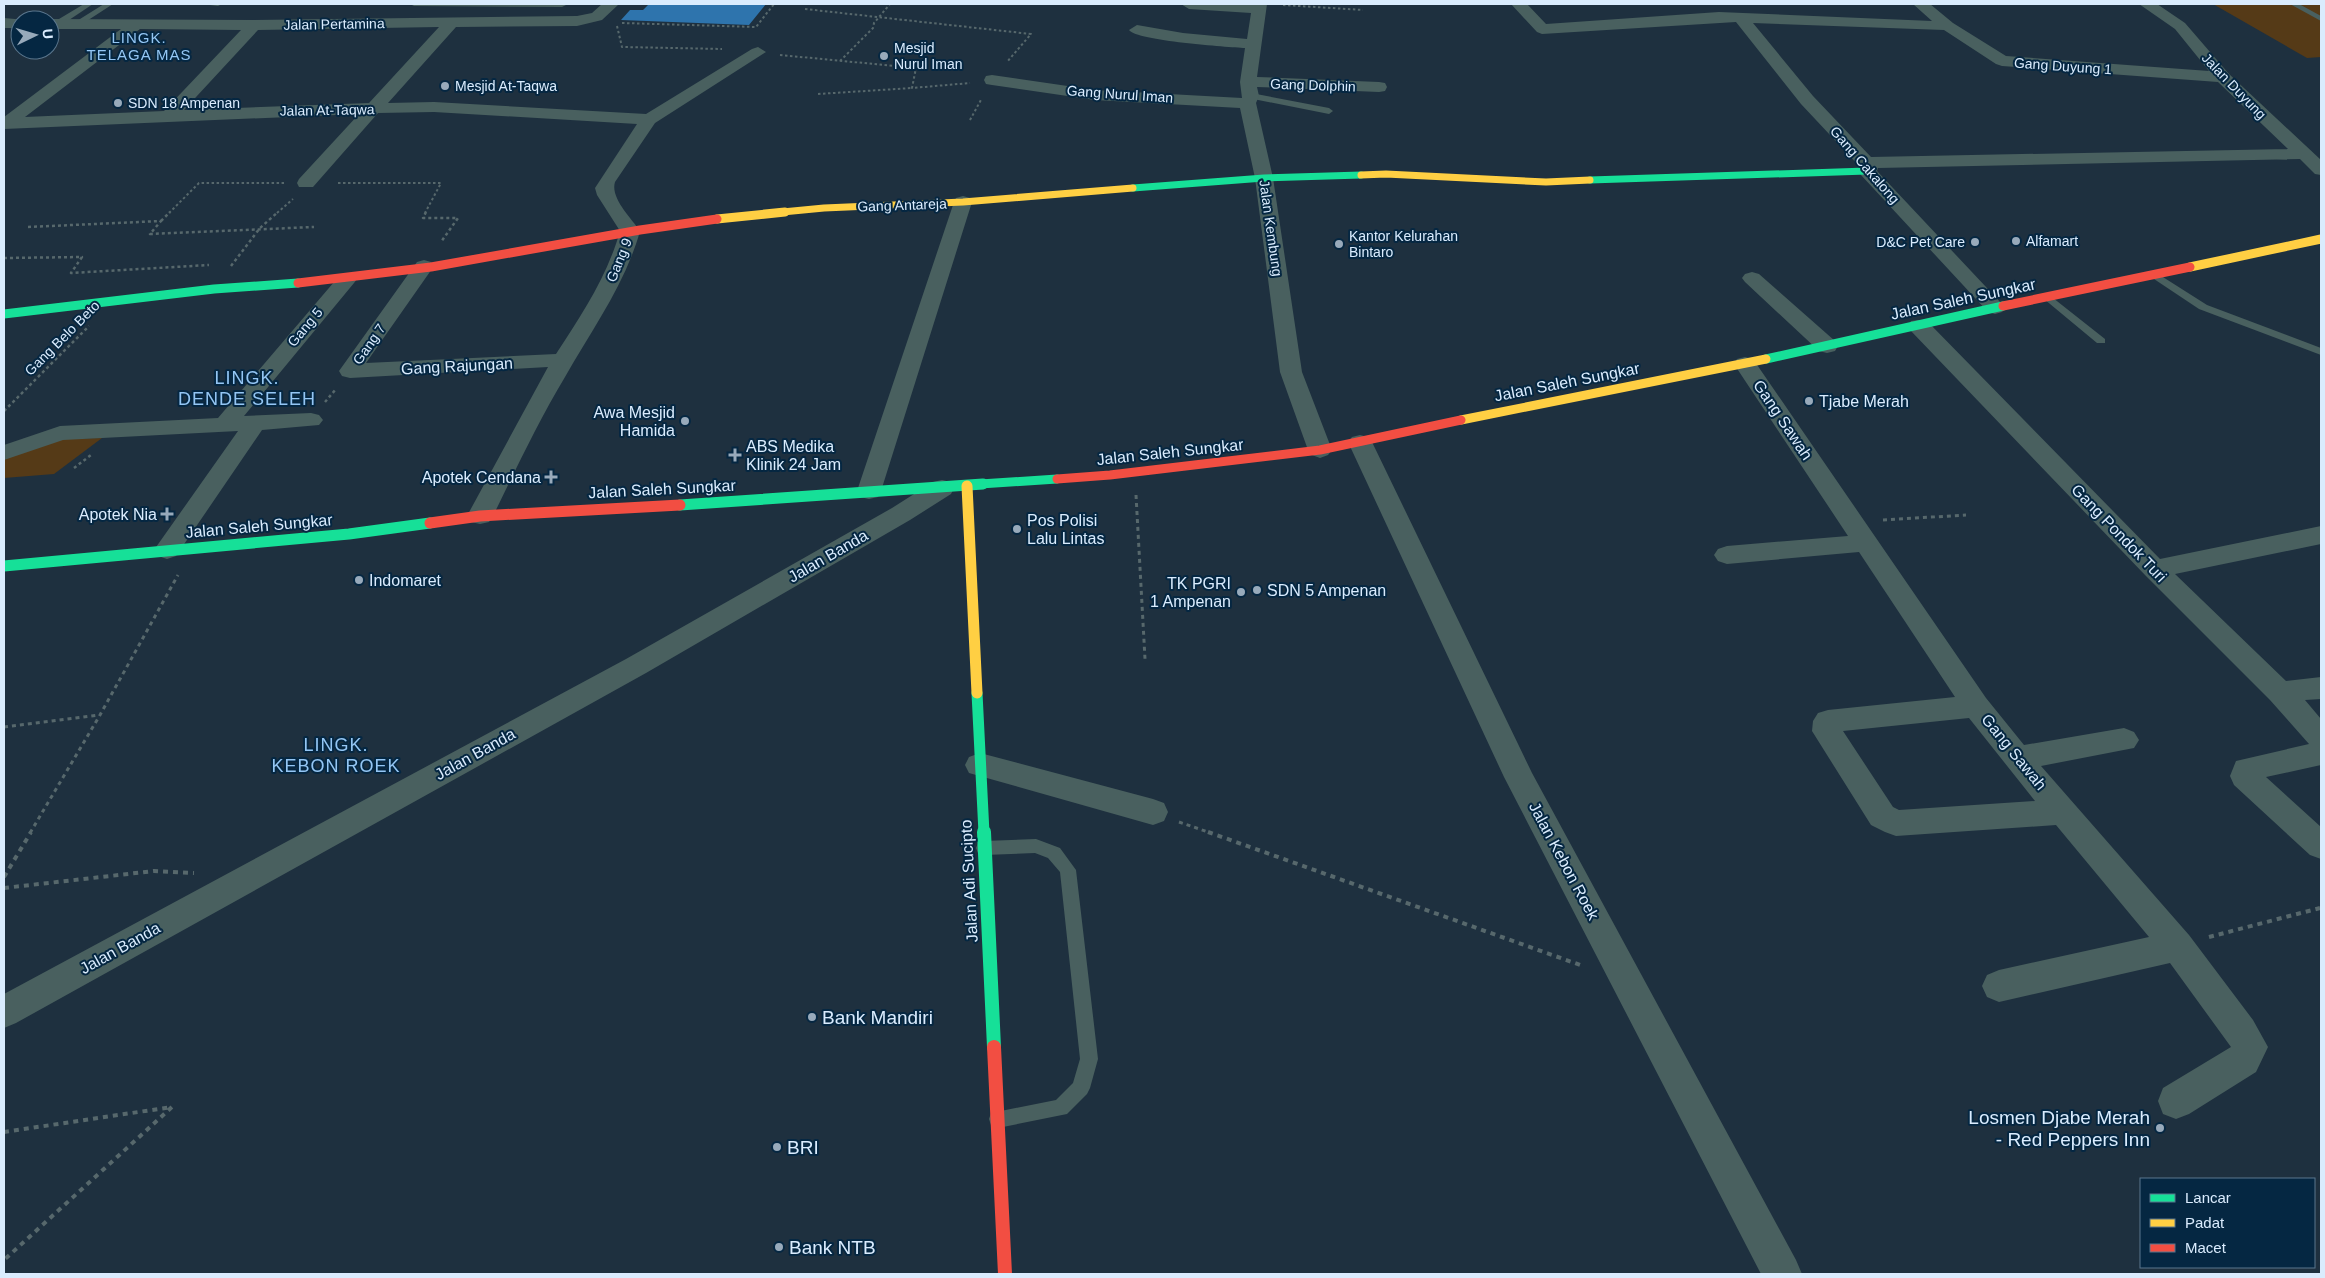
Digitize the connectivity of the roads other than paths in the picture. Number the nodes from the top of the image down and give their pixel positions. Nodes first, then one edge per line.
1 (89, 4) edge
2 (109, 4) edge
3 (206, 4) edge
4 (218, 4) edge
5 (414, 4) edge
6 (612, 4) edge
7 (1189, 4) edge
8 (1519, 4) edge
9 (1920, 4) edge
10 (2147, 4) edge
11 (2294, 4) edge
12 (562, 5) dead end
13 (1265, 6) edge
14 (1740, 17) junction
15 (2321, 18) edge
16 (60, 21) edge
17 (451, 23) junction
18 (60, 24) edge
19 (76, 24) junction
20 (137, 24) junction
21 (254, 25) junction
22 (1948, 26) junction
23 (1137, 30) dead end
24 (1254, 44) junction
25 (758, 52) road end
26 (2222, 77) junction
27 (992, 80) road end
28 (1379, 87) dead end
29 (1249, 94) junction
30 (373, 108) junction
31 (1329, 111) dead end
32 (168, 117) junction
33 (649, 119) junction
34 (5, 124) edge
35 (2303, 154) junction
36 (1867, 167) junction
37 (2321, 170) edge
38 (1264, 178) junction
39 (306, 183) road end
40 (963, 202) junction
41 (630, 231) junction
42 (2321, 239) edge
43 (424, 266) junction
44 (2155, 275) junction
45 (347, 278) junction
46 (1752, 278) dead end
47 (2048, 297) junction
48 (1995, 308) junction
49 (4, 314) edge
50 (1919, 326) junction
51 (2102, 340) dead end
52 (1827, 346) junction
53 (2321, 352) edge
54 (563, 360) junction
55 (1745, 364) junction
56 (350, 371) joint
57 (311, 420) road end
58 (256, 422) junction
59 (226, 424) junction
60 (1360, 442) junction
61 (1320, 450) junction
62 (8, 451) edge
63 (954, 487) junction
64 (869, 491) junction
65 (480, 516) junction
66 (1860, 533) junction
67 (2321, 535) edge
68 (167, 550) junction
69 (1727, 555) dead end
70 (4, 566) edge
71 (2154, 569) junction
72 (2321, 688) edge
73 (2280, 692) junction
74 (1976, 706) junction
75 (2321, 738) edge
76 (2124, 740) dead end
77 (2321, 754) edge
78 (2017, 758) junction
79 (980, 765) junction
80 (1153, 812) road end
81 (2064, 812) junction
82 (2321, 846) edge
83 (984, 848) junction
84 (2177, 946) junction
85 (1999, 986) dead end
86 (4, 1012) edge
87 (2176, 1101) dead end
88 (997, 1119) junction
89 (1005, 1274) edge
90 (1782, 1274) edge

1 - 16 lane
2 - 19 lane
3 - 4 lane
5 - 12 lane
6 - 17 street, Jalan Pertamina
7 - 13 street
8 - 14 street
9 - 22 street, Gang Duyung 1
10 - 26 street, Jalan Duyung
11 - 15 lane
13 - 24 street, Jalan Kembung
14 - 22 street
14 - 36 street, Gang Cakalong
17 - 21 street, Jalan Pertamina
17 - 30 street
18 - 19 street, Jalan Pertamina
19 - 20 street, Jalan Pertamina
20 - 21 street, Jalan Pertamina
20 - 34 street
21 - 32 street
22 - 26 street, Gang Duyung 1
23 - 24 street
24 - 29 street, Jalan Kembung
25 - 33 street, Gang 9
26 - 35 street, Jalan Duyung
27 - 29 street, Gang Nurul Iman
28 - 29 street, Gang Dolphin
29 - 31 lane
29 - 38 street, Jalan Kembung
30 - 32 street, Jalan At-Taqwa
30 - 33 street, Jalan At-Taqwa
30 - 39 street
32 - 34 street, Jalan At-Taqwa
33 - 41 street, Gang 9
35 - 36 street
35 - 37 street, Jalan Duyung
36 - 38 main road
36 - 48 street, Gang Cakalong
38 - 40 main road
38 - 61 street, Jalan Kembung
40 - 41 main road, Gang Antareja
40 - 64 street, Gang Antareja
41 - 43 main road, Gang Antareja
41 - 54 street, Gang 9
42 - 44 main road, Jalan Saleh Sungkar
43 - 45 main road, Gang Antareja
43 - 56 street, Gang 7
44 - 47 main road, Jalan Saleh Sungkar
44 - 53 lane
45 - 49 main road, Gang Antareja
45 - 59 street, Gang 5
46 - 52 street
47 - 48 main road, Jalan Saleh Sungkar
47 - 51 lane
48 - 50 main road, Jalan Saleh Sungkar
50 - 52 main road, Jalan Saleh Sungkar
50 - 71 street, Gang Pondok Turi
52 - 55 main road, Jalan Saleh Sungkar
54 - 56 street, Gang Rajungan
54 - 65 street, Gang 9
55 - 60 main road, Jalan Saleh Sungkar
55 - 66 street, Gang Sawah
57 - 58 street
58 - 59 street
58 - 68 street
59 - 62 street
60 - 61 main road, Jalan Saleh Sungkar
60 - 90 street, Jalan Kebon Roek
61 - 63 main road, Jalan Saleh Sungkar
63 - 64 main road, Jalan Saleh Sungkar
63 - 79 main road, Jalan Adi Sucipto
63 - 86 street, Jalan Banda
64 - 65 main road, Jalan Saleh Sungkar
65 - 68 main road, Jalan Saleh Sungkar
66 - 69 street
66 - 74 street, Gang Sawah
67 - 71 street
68 - 70 main road, Jalan Saleh Sungkar
71 - 73 street, Gang Pondok Turi
72 - 73 street
73 - 75 street, Gang Pondok Turi
74 - 78 street, Gang Sawah
74 - 81 street
76 - 78 street
77 - 82 street
78 - 81 street, Gang Sawah
79 - 80 street
79 - 83 main road, Jalan Adi Sucipto
81 - 84 street, Gang Sawah
83 - 88 main road, Jalan Adi Sucipto
83 - 88 lane
84 - 85 street
84 - 87 street, Gang Sawah
88 - 89 main road, Jalan Adi Sucipto

